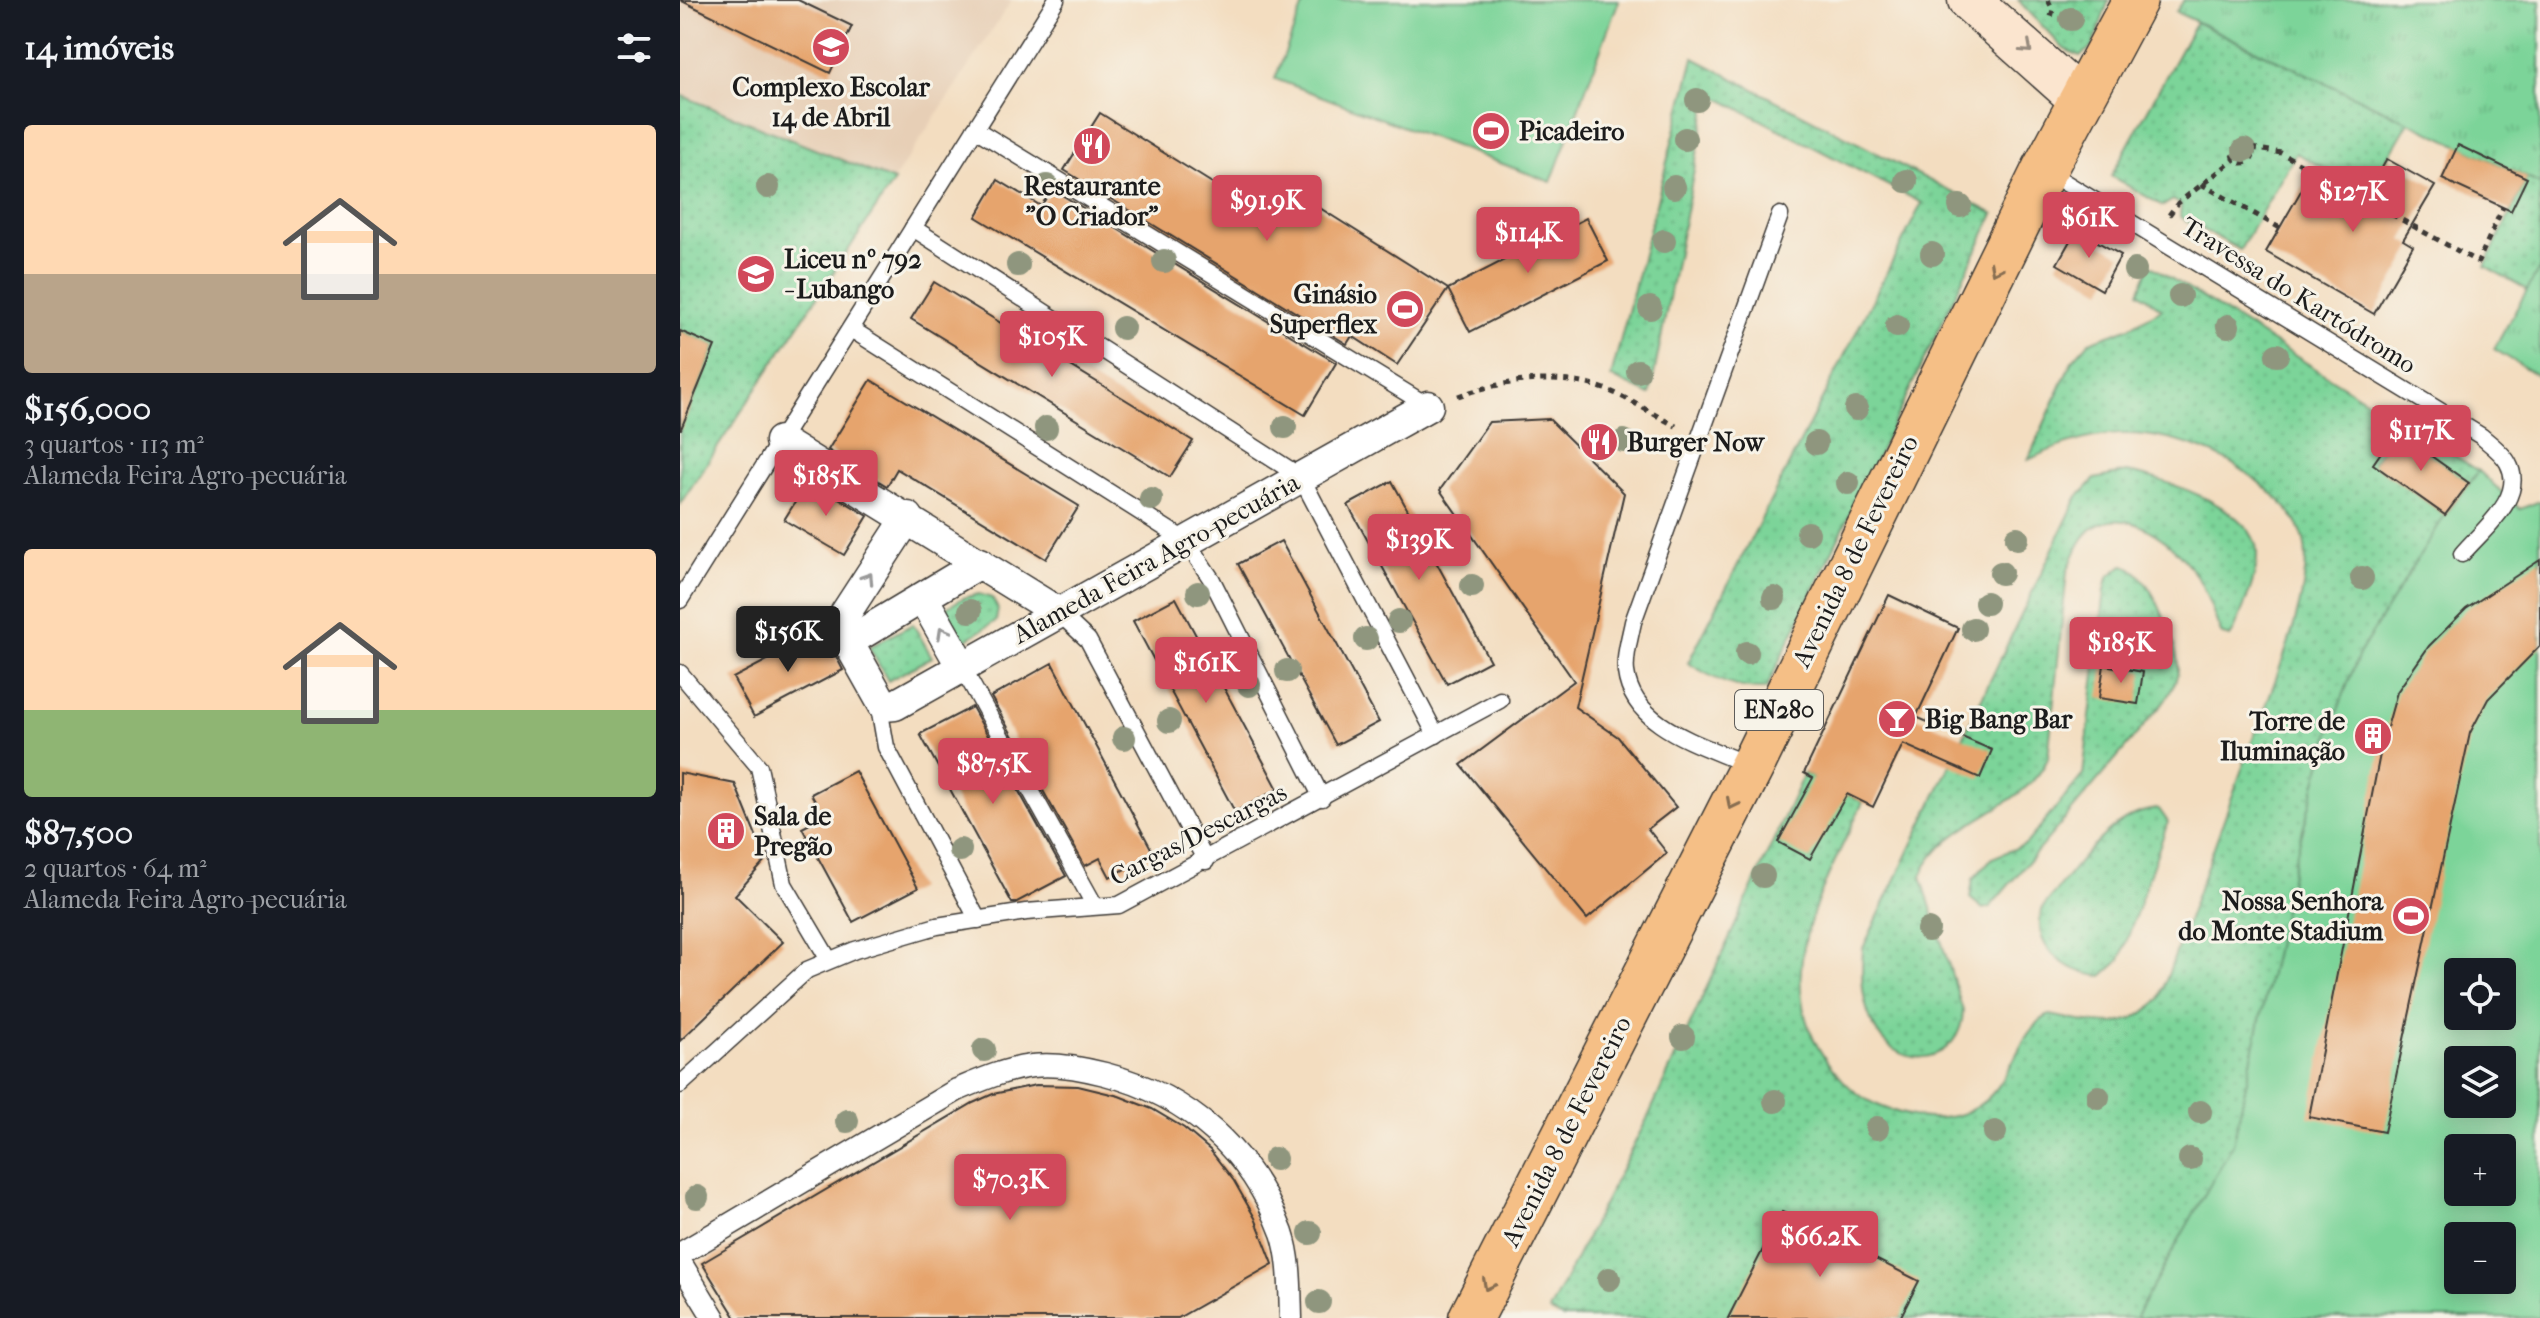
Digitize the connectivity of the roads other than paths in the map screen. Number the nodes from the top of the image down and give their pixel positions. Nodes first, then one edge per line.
1 (1056, 0) edge
2 (1969, 0) edge
3 (2135, 0) edge
4 (2081, 100) junction
5 (975, 129) junction
6 (2044, 170) junction
7 (1780, 215) dead end
8 (913, 228) junction
9 (851, 329) junction
10 (1428, 406) joint
11 (780, 441) junction
12 (1301, 477) junction
13 (908, 517) junction
14 (1186, 541) junction
15 (2462, 554) dead end
16 (980, 563) junction
17 (923, 598) junction
18 (680, 600) edge
19 (1059, 613) junction
20 (848, 642) junction
21 (962, 667) junction
22 (680, 673) edge
23 (1500, 700) dead end
24 (881, 703) junction
25 (1436, 735) junction
26 (1752, 766) junction
27 (1322, 798) junction
28 (1206, 861) junction
29 (1095, 906) junction
30 (978, 920) junction
31 (829, 960) junction
32 (680, 1085) edge
33 (680, 1254) edge
34 (680, 1262) edge
35 (714, 1318) edge
36 (1291, 1318) edge
37 (1471, 1318) edge

1 - 5 lane
2 -> 4 main road
3 - 4 main road, Avenida 8 de Fevereiro / EN280
4 - 6 main road, Avenida 8 de Fevereiro / EN280
5 - 8 lane
5 - 10 lane
6 - 15 lane, Travessa do Kartódromo
6 -> 26 main road, Avenida 8 de Fevereiro / EN280
7 - 26 lane
8 - 9 lane
8 - 12 lane
9 - 11 lane
9 - 14 lane, Cargas/Descargas
10 - 12 street, Alameda Feira Agro-pecuária
11 - 13 street
11 - 18 lane
12 - 14 street, Alameda Feira Agro-pecuária
12 - 25 lane
13 - 16 street
20 -> 13 street
14 - 19 street, Alameda Feira Agro-pecuária
14 - 27 lane, Cargas/Descargas
16 - 17 street
16 - 19 street
17 - 20 street
21 -> 17 street
19 - 21 street, Alameda Feira Agro-pecuária
19 - 28 lane
20 - 24 street
21 - 24 street, Alameda Feira Agro-pecuária
21 - 29 lane, Cargas/Descargas
22 - 31 lane
23 - 25 lane, Cargas/Descargas
24 - 30 lane
25 - 27 lane, Cargas/Descargas
26 -> 37 main road, Avenida 8 de Fevereiro / EN280
27 - 28 lane, Cargas/Descargas
28 - 29 lane, Cargas/Descargas
29 - 30 lane, Cargas/Descargas
30 - 31 lane, Cargas/Descargas
31 - 32 lane, Cargas/Descargas
33 - 36 street
34 - 35 street

